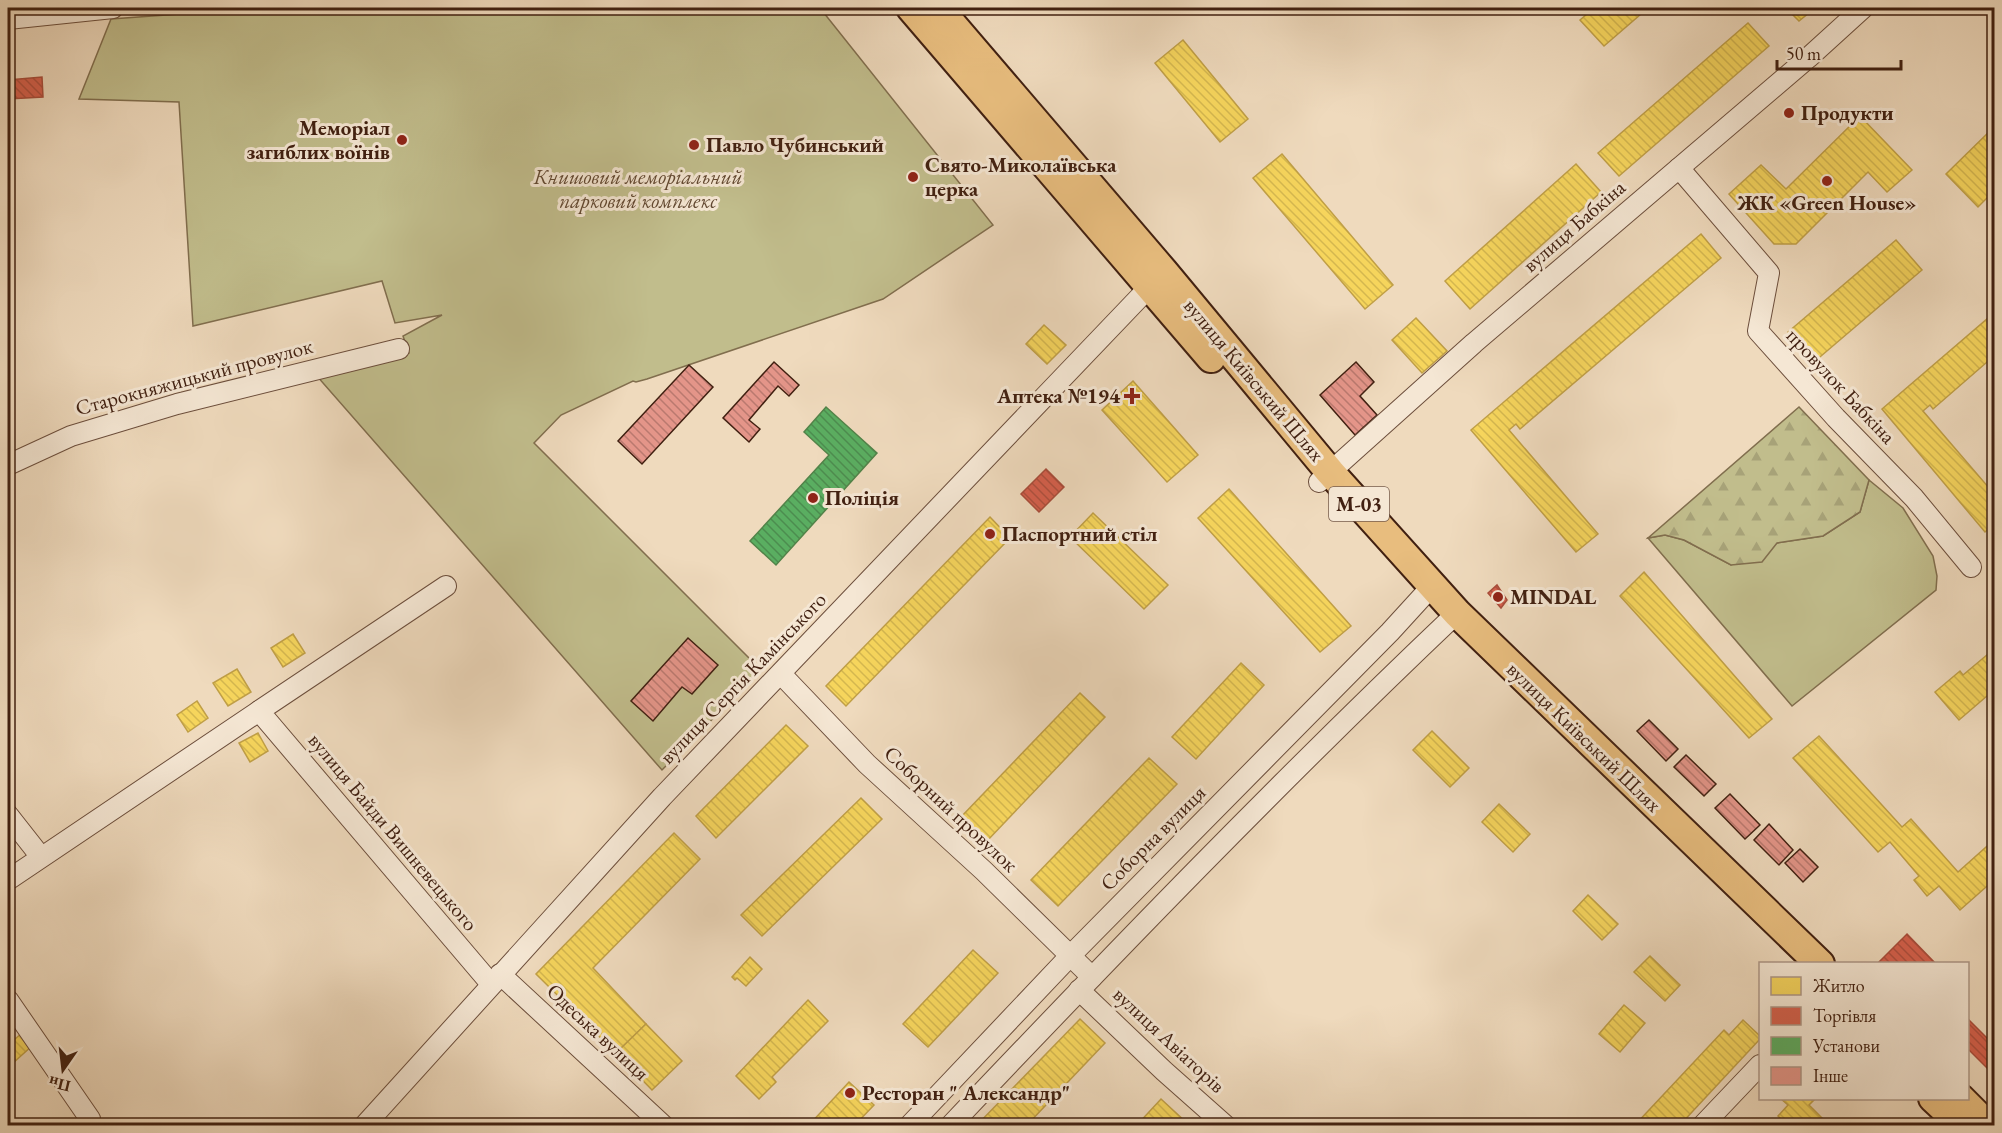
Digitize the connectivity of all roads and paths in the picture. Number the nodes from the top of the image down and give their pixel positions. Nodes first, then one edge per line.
1 (113, 8) edge
2 (911, 8) edge
3 (938, 8) edge
4 (1863, 8) edge
5 (8, 19) edge
6 (1679, 168) junction
7 (1157, 279) junction
8 (399, 349) dead end
9 (8, 465) edge
10 (1324, 477) junction
11 (1971, 567) dead end
12 (446, 585) dead end
13 (1427, 593) junction
14 (1450, 620) junction
15 (781, 674) junction
16 (259, 711) junction
17 (8, 815) edge
18 (41, 857) junction
19 (8, 880) edge
20 (1070, 956) junction
21 (1790, 962) edge
22 (1819, 962) edge
23 (496, 979) junction
24 (1086, 983) junction
25 (8, 1000) edge
26 (1759, 1067) edge
27 (1935, 1100) edge
28 (1962, 1100) edge
29 (90, 1119) dead end
30 (364, 1125) edge
31 (664, 1125) edge
32 (909, 1125) edge
33 (950, 1125) edge
34 (1226, 1125) edge
35 (1702, 1125) edge
36 (1963, 1125) edge
37 (1988, 1125) edge

1 - 5 street
2 - 7 highway, вулиця Київський Шлях / М-03
3 - 7 highway, вулиця Київський Шлях / М-03
4 - 6 street, вулиця Бабкіна
6 - 10 street, вулиця Бабкіна
6 - 11 street, провулок Бабкіна
7 - 10 highway, вулиця Київський Шлях / М-03
7 - 15 street, вулиця Сергія Камінського
8 - 9 street, Старокняжицький провулок
10 - 13 highway, вулиця Київський Шлях / М-03
12 - 16 street
13 - 14 highway, вулиця Київський Шлях / М-03
13 - 20 street, Соборна вулиця
14 - 21 highway, вулиця Київський Шлях / М-03
14 - 22 highway, вулиця Київський Шлях / М-03
14 - 24 street
15 - 20 street, Соборний провулок
15 - 23 street, вулиця Сергія Камінського
16 - 18 street
16 - 23 street, вулиця Байди Вишневецького
17 - 18 street
18 - 19 street
20 - 24 street, Соборний провулок
20 - 32 street, Соборна вулиця
23 - 30 street, вулиця Сергія Камінського
23 - 31 street, Одеська вулиця
24 - 33 street
24 - 34 street, вулиця Авіаторів
25 - 29 street
26 - 35 street
27 - 36 highway
28 - 37 highway

